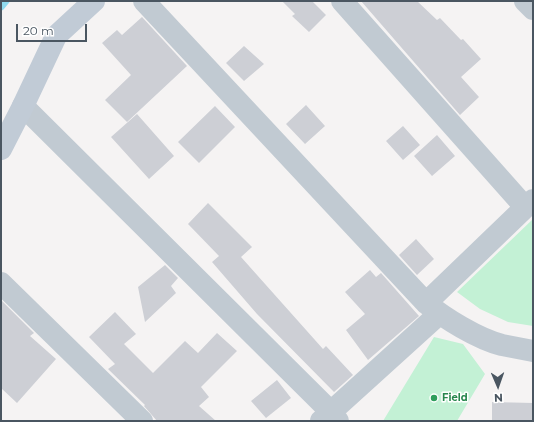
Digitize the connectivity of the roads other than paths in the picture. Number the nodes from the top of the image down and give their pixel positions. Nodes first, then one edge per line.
1 (94, 1) edge
2 (144, 1) edge
3 (342, 1) edge
4 (525, 1) edge
5 (533, 9) edge
6 (23, 106) junction
7 (1, 149) edge
8 (529, 204) edge
9 (1, 283) edge
10 (432, 308) junction
11 (533, 351) edge
12 (330, 418) edge
13 (142, 421) edge

1 - 6 street
2 - 10 street
3 - 8 street
4 - 5 street
6 - 7 street
6 - 12 street
8 - 10 street
9 - 13 street
10 - 11 street
10 - 12 street

